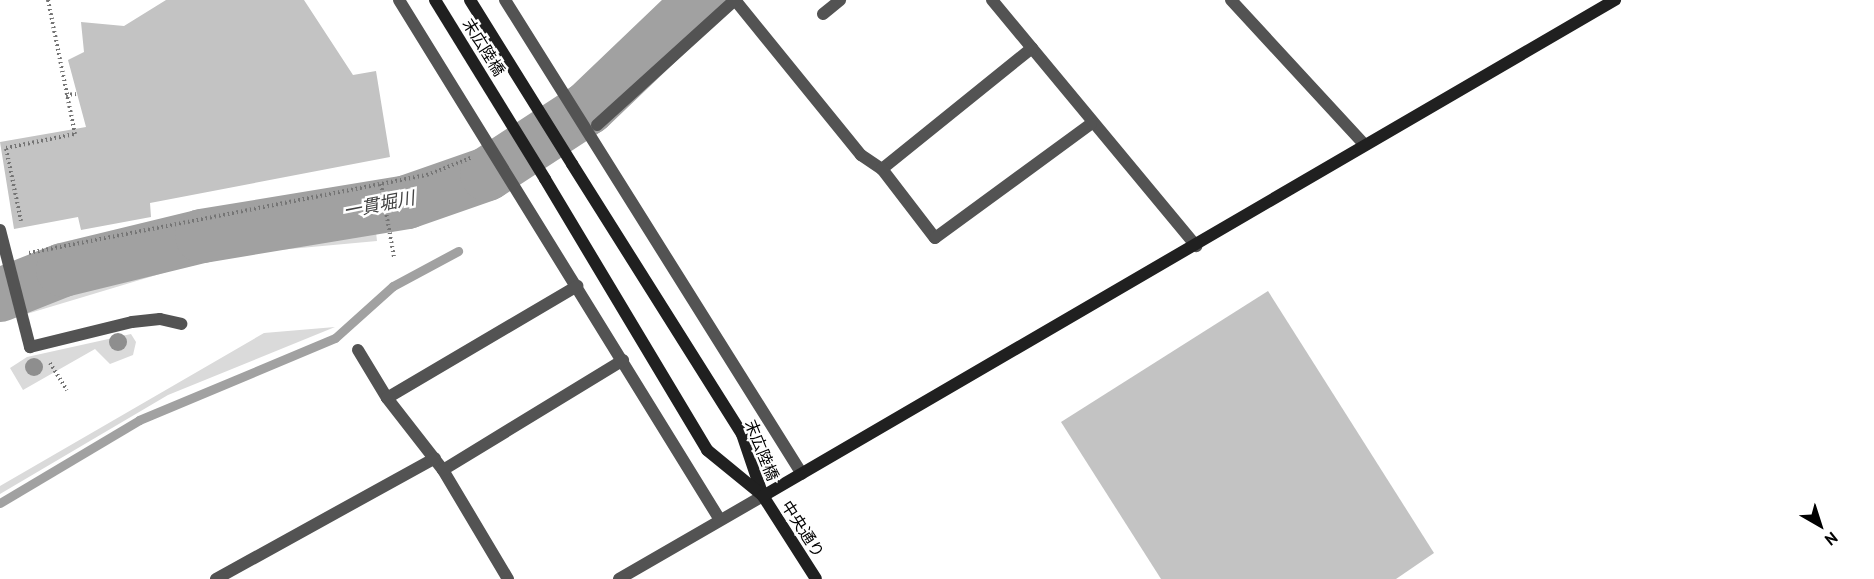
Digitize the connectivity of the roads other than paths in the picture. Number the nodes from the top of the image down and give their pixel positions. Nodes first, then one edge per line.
1 (399, 0) edge
2 (435, 0) edge
3 (470, 0) edge
4 (506, 0) edge
5 (735, 0) edge
6 (840, 0) edge
7 (992, 0) edge
8 (1231, 0) edge
9 (1615, 0) edge
10 (823, 14) dead end
11 (1032, 48) junction
12 (1091, 124) junction
13 (597, 125) dead end
14 (1365, 145) junction
15 (882, 169) junction
16 (0, 230) edge
17 (1196, 246) junction
18 (577, 286) junction
19 (181, 324) dead end
20 (358, 350) dead end
21 (623, 360) junction
22 (387, 398) junction
23 (435, 458) junction
24 (443, 470) junction
25 (802, 474) junction
26 (763, 496) junction
27 (720, 520) junction
28 (216, 579) edge
29 (508, 579) edge
30 (619, 579) edge
31 (816, 579) edge

1 - 18 street
2 - 26 street, 末広陸橋, bridge
3 - 26 street, 末広陸橋, bridge
4 - 25 street
5 - 13 street
5 - 15 street
6 - 10 street
7 - 11 street
8 - 14 street
9 - 14 street
11 - 12 street
11 - 15 street
12 - 15 street
12 - 17 street
14 - 17 street
16 - 19 street
17 - 25 street
18 - 21 street
18 - 22 street
20 - 22 street
21 - 24 street
21 - 27 street
22 - 23 street
23 - 24 street
23 - 28 street
24 - 29 street
25 - 26 street
26 - 27 street
26 - 31 street, 中央通り
27 - 30 street

